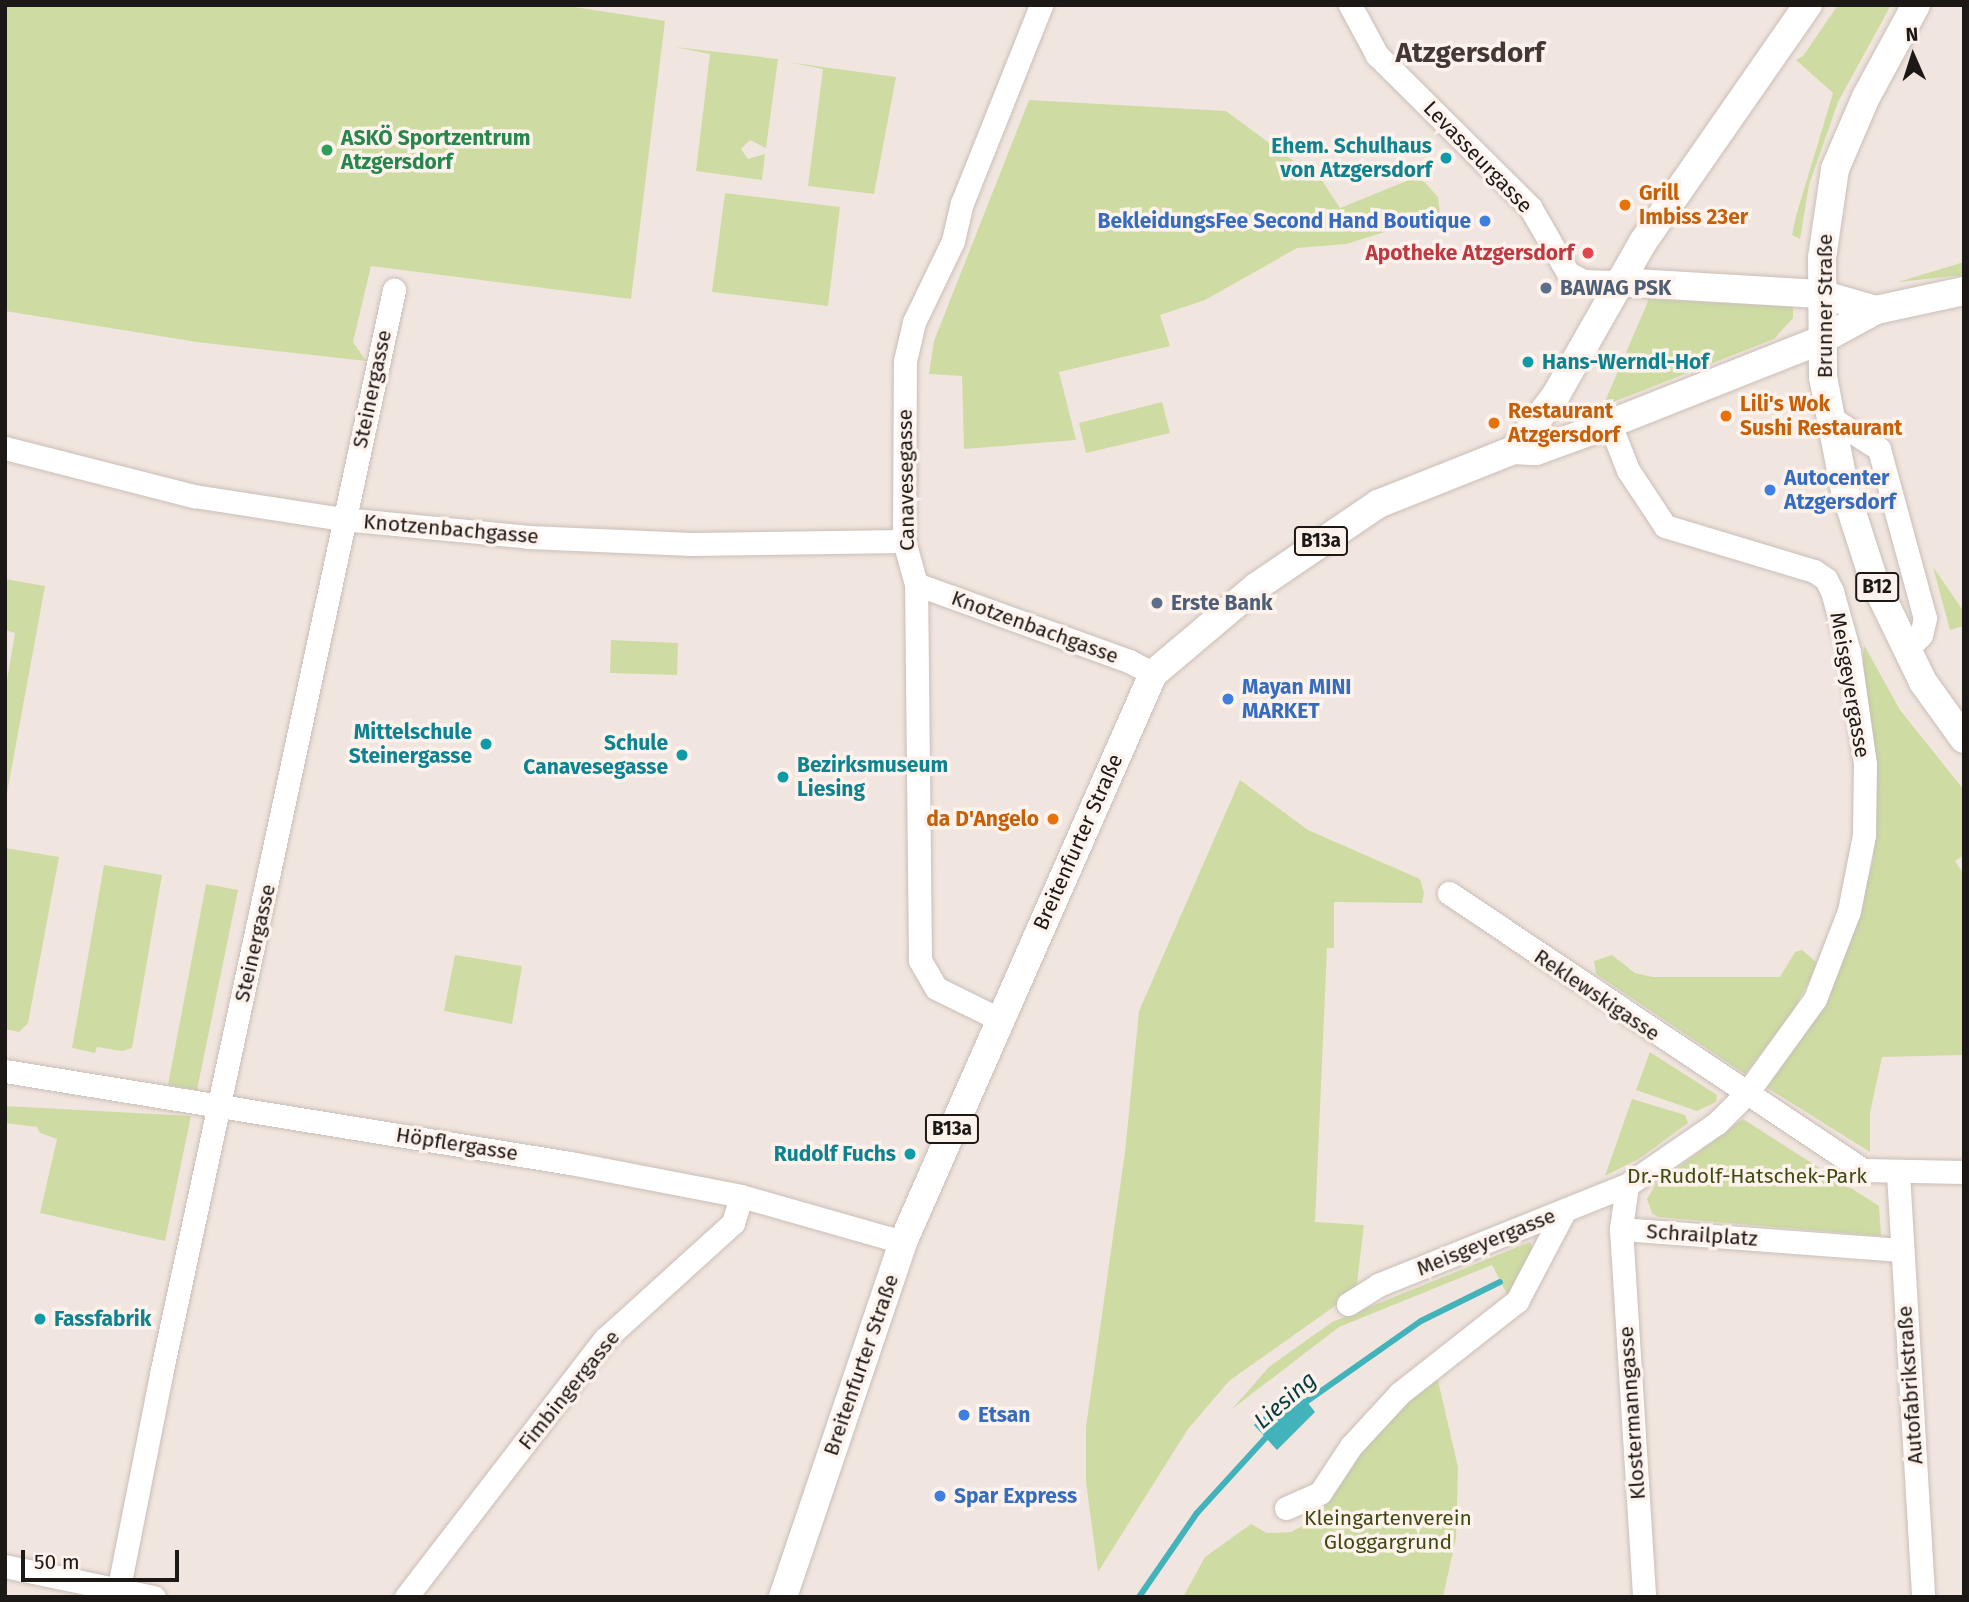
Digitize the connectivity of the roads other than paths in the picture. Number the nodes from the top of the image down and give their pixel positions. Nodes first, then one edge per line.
1 (1041, 5) edge
2 (1350, 5) edge
3 (1808, 5) edge
4 (1916, 5) edge
5 (1618, 282) junction
6 (394, 290) dead end
7 (1964, 291) edge
8 (1820, 294) junction
9 (1876, 310) junction
10 (1821, 340) junction
11 (1556, 395) junction
12 (1828, 416) junction
13 (1601, 426) junction
14 (5, 448) edge
15 (1514, 450) junction
16 (343, 519) junction
17 (904, 541) junction
18 (916, 584) junction
19 (1906, 650) junction
20 (1153, 674) junction
21 (1964, 739) edge
22 (1449, 893) dead end
23 (999, 1019) junction
24 (5, 1070) edge
25 (1747, 1093) junction
26 (219, 1104) junction
27 (1964, 1172) edge
28 (1898, 1173) junction
29 (1628, 1185) junction
30 (741, 1196) junction
31 (1565, 1210) junction
32 (1620, 1229) junction
33 (904, 1242) junction
34 (1902, 1250) junction
35 (1348, 1304) dead end
36 (1286, 1508) dead end
37 (5, 1566) edge
38 (118, 1593) edge
39 (155, 1597) edge
40 (406, 1597) edge
41 (783, 1597) edge
42 (1644, 1597) edge
43 (1923, 1597) edge

1 - 17 street, Canavesegasse
2 - 5 street, Levasseurgasse
3 - 5 main road
4 - 8 main road, Brunner Straße / B12
5 - 8 main road
5 - 11 main road
6 - 16 street, Steinergasse
7 - 9 main road
8 - 9 main road
8 - 10 main road, Brunner Straße / B12
9 - 10 main road, Breitenfurter Straße
10 - 12 main road, Brunner Straße / B12
10 - 13 main road, Breitenfurter Straße
11 - 13 main road
11 - 15 main road
12 - 19 main road, Brunner Straße / B12
12 - 19 street
13 - 15 main road, Breitenfurter Straße
13 - 25 street, Meisgeyergasse
14 - 16 street, Knotzenbachgasse
15 - 20 main road, Breitenfurter Straße / B13a
16 - 17 street, Knotzenbachgasse
16 - 26 street, Steinergasse
17 - 18 street, Canavesegasse
18 - 20 street, Knotzenbachgasse
18 - 23 street, Canavesegasse
19 - 21 main road, Brunner Straße / B12
20 - 23 main road, Breitenfurter Straße / B13a
22 - 25 street, Reklewskigasse
23 - 33 main road, Breitenfurter Straße / B13a
24 - 26 street, Höpflergasse
25 - 28 street
25 - 29 street
26 - 30 street, Höpflergasse
26 - 38 street, Steinergasse
27 - 28 street
28 - 34 street, Autofabrikstraße
29 - 31 street, Meisgeyergasse
29 - 32 street, Schrailplatz
30 - 33 street, Höpflergasse
30 - 40 street, Fimbingergasse
31 - 35 street, Meisgeyergasse
31 - 36 street
32 - 34 street, Schrailplatz
32 - 42 street, Klostermanngasse
33 - 41 main road, Breitenfurter Straße / B13a
34 - 43 street, Autofabrikstraße
37 - 38 street
38 - 39 street

